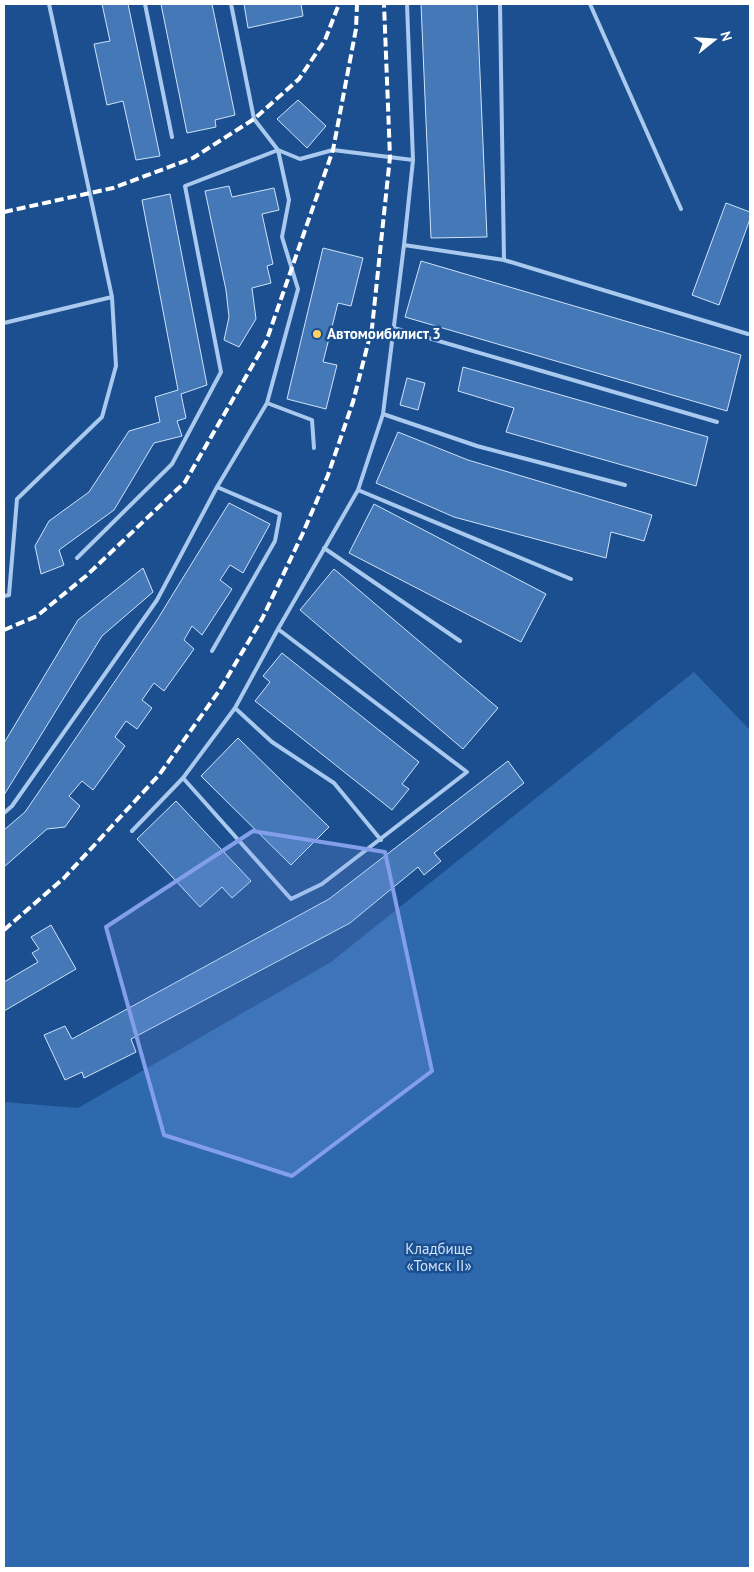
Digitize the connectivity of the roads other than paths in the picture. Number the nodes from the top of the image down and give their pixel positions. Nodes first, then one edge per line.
1 (49, 4) edge
2 (145, 4) edge
3 (231, 4) edge
4 (407, 4) edge
5 (500, 4) edge
6 (590, 4) edge
7 (172, 137) dead end
8 (278, 150) junction
9 (413, 160) junction
10 (681, 209) dead end
11 (404, 245) junction
12 (504, 260) junction
13 (112, 297) junction
14 (4, 323) edge
15 (394, 328) junction
16 (748, 334) dead end
17 (267, 403) junction
18 (383, 414) junction
19 (717, 422) dead end
20 (314, 448) dead end
21 (625, 485) dead end
22 (217, 487) junction
23 (358, 490) junction
24 (324, 548) junction
25 (77, 558) dead end
26 (571, 579) dead end
27 (4, 596) edge
28 (278, 629) junction
29 (460, 641) dead end
30 (212, 651) dead end
31 (235, 708) junction
32 (183, 778) junction
33 (4, 814) edge
34 (132, 831) dead end
35 (380, 840) junction

1 - 13 lane
2 - 7 lane
3 - 8 lane
4 - 9 lane
5 - 12 lane
6 - 10 lane
8 - 9 lane
8 - 17 lane
8 - 25 lane
9 - 11 lane
11 - 12 lane
11 - 15 lane
12 - 16 lane
13 - 14 lane
13 - 27 lane
15 - 18 lane
15 - 19 lane
17 - 20 lane
17 - 22 lane
18 - 21 lane
18 - 23 lane
22 - 30 lane
22 - 33 lane
23 - 24 lane
23 - 26 lane
24 - 28 lane
24 - 29 lane
28 - 31 lane
28 - 35 lane
31 - 32 lane
31 - 35 lane
32 - 34 lane
32 - 35 lane

